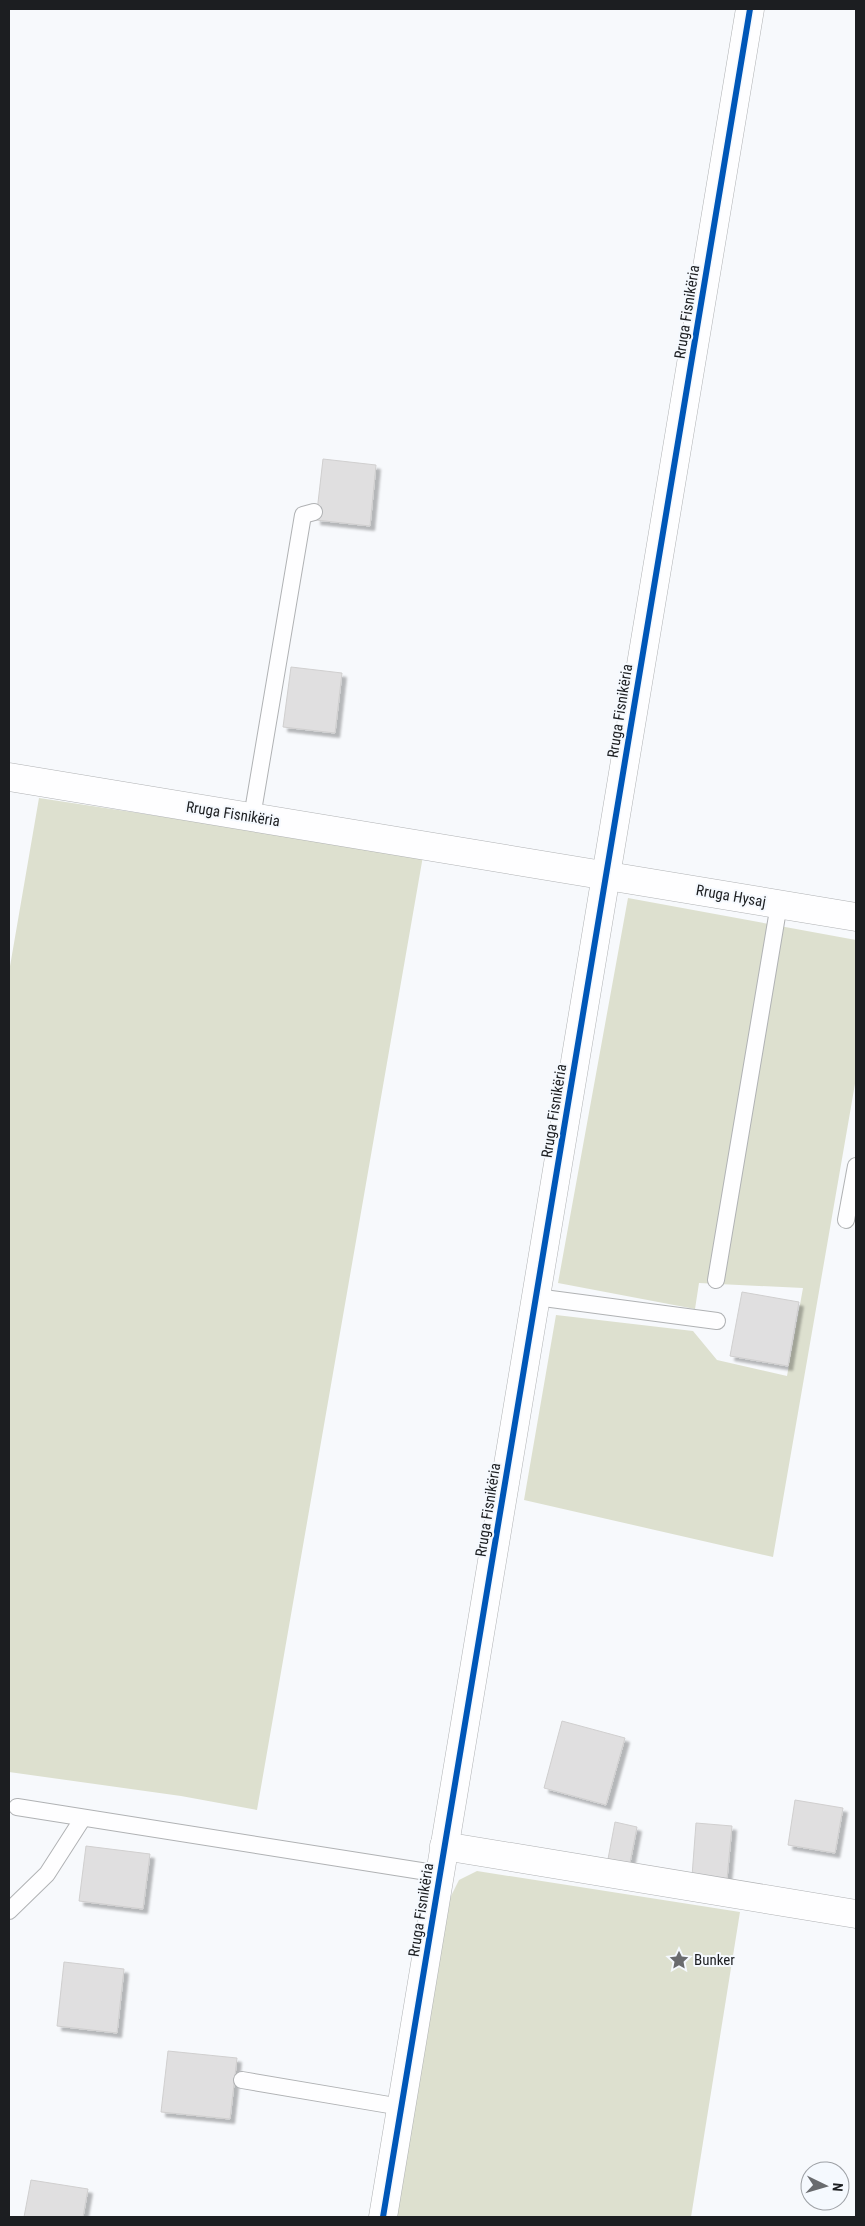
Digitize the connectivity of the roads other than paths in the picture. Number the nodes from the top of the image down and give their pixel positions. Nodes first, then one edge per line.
1 (750, 9) edge
2 (314, 512) dead end
3 (9, 777) edge
4 (252, 817) junction
5 (606, 876) junction
6 (779, 904) junction
7 (856, 917) edge
8 (856, 1166) edge
9 (846, 1220) dead end
10 (716, 1280) dead end
11 (536, 1297) junction
12 (716, 1321) dead end
13 (17, 1808) dead end
14 (83, 1818) junction
15 (444, 1846) junction
16 (440, 1874) junction
17 (9, 1911) edge
18 (856, 1914) edge
19 (242, 2080) dead end
20 (401, 2107) junction
21 (382, 2217) edge

1 - 5 street, Rruga Fisnikëria
2 - 4 lane
3 - 4 street, Rruga Fisnikëria
4 - 5 street, Rruga Fisnikëria
5 - 6 street, Rruga Hysaj
5 - 11 street, Rruga Fisnikëria
6 - 7 street, Rruga Hysaj
6 - 10 lane
8 - 9 lane
11 - 12 lane
11 - 15 street, Rruga Fisnikëria
13 - 14 lane
14 - 16 lane
14 - 17 lane
15 - 16 street, Rruga Fisnikëria
15 - 18 street, Rruga Fisnikëria
16 - 20 street, Rruga Fisnikëria
19 - 20 lane
20 - 21 street, Rruga Fisnikëria

